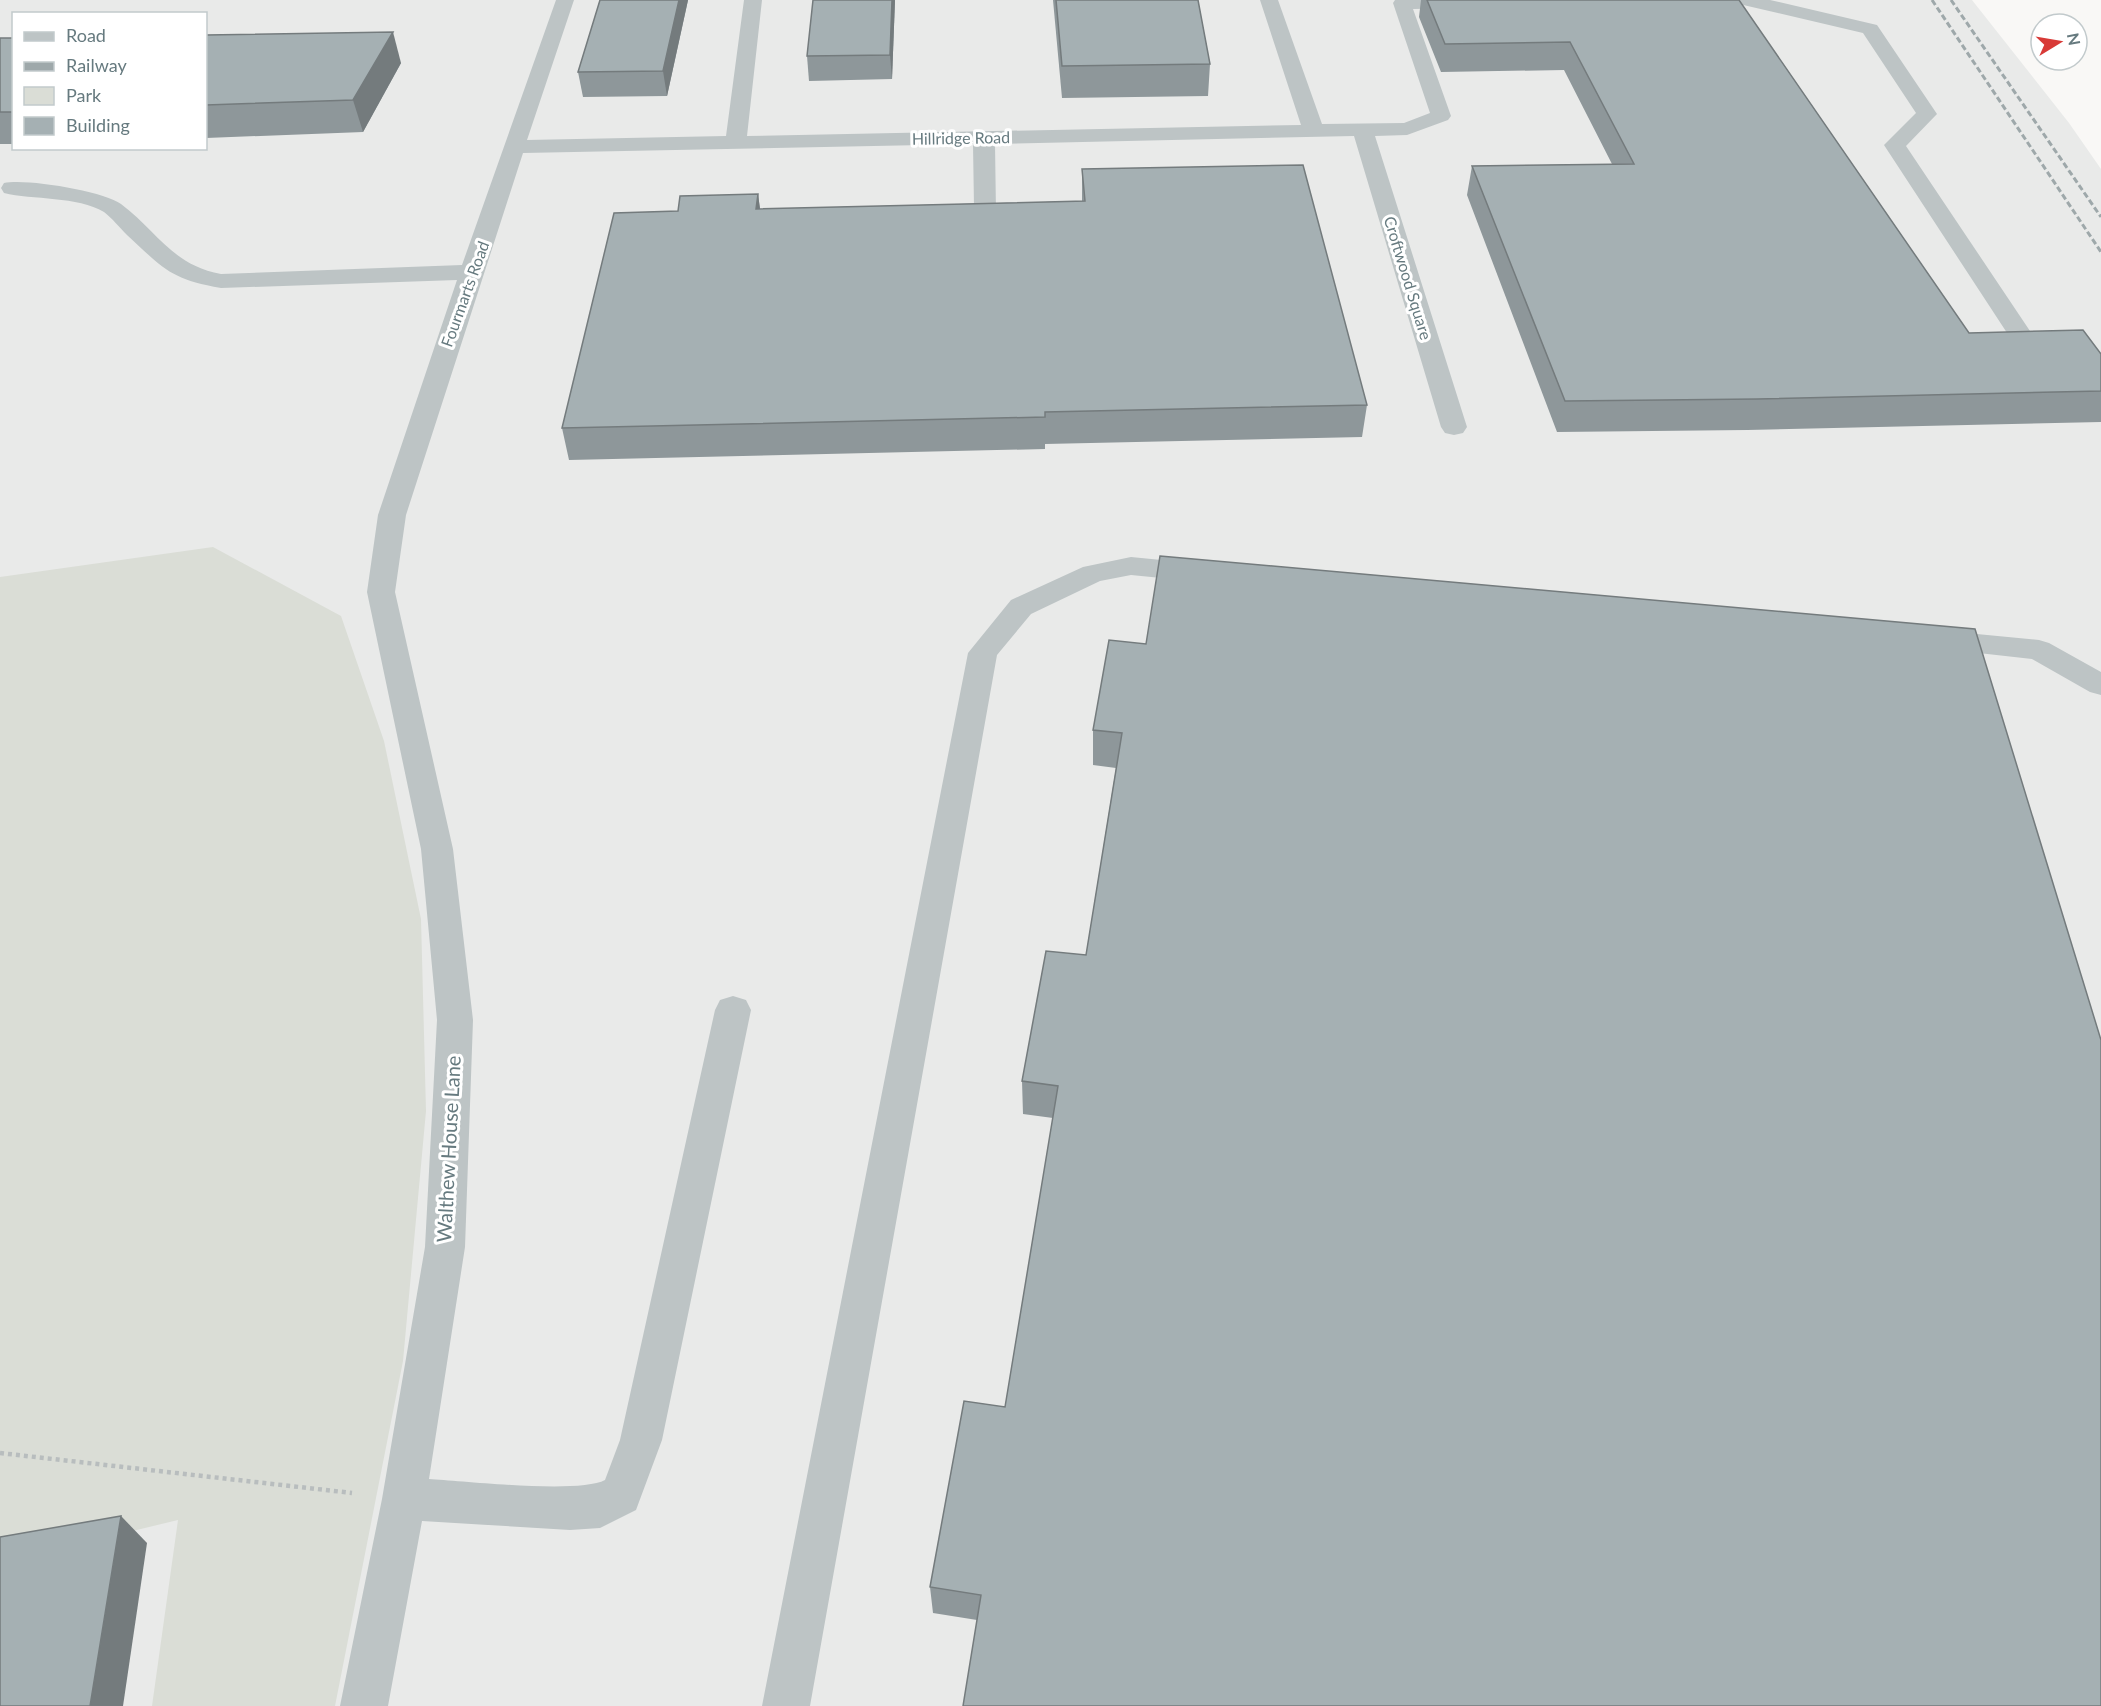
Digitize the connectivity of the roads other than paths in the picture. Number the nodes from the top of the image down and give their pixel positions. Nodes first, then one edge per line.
1 (565, 0) edge
2 (753, 0) edge
3 (1269, 0) edge
4 (1746, 0) edge
5 (1482, 1) edge
6 (1363, 130) junction
7 (1314, 131) junction
8 (984, 137) junction
9 (736, 141) junction
10 (515, 147) junction
11 (12, 188) dead end
12 (925, 216) edge
13 (473, 272) junction
14 (2020, 334) edge
15 (1454, 427) dead end
16 (1227, 575) edge
17 (381, 592) joint
18 (1908, 638) edge
19 (2101, 685) edge
20 (733, 1010) dead end
21 (404, 1499) junction
22 (364, 1706) edge
23 (786, 1706) edge

1 - 10 street, Fourmarts Road
2 - 9 street
3 - 7 street
4 - 14 street
5 - 6 street, Hillridge Road
6 - 7 street, Hillridge Road
6 - 15 street, Croftwood Square
7 - 8 street, Hillridge Road
8 - 9 street, Hillridge Road
8 - 12 street
9 - 10 street, Hillridge Road
10 - 13 street, Fourmarts Road
11 - 13 street
13 - 17 street, Fourmarts Road
16 - 23 street
17 - 21 street, Walthew House Lane
18 - 19 street
20 - 21 street
21 - 22 street, Walthew House Lane

